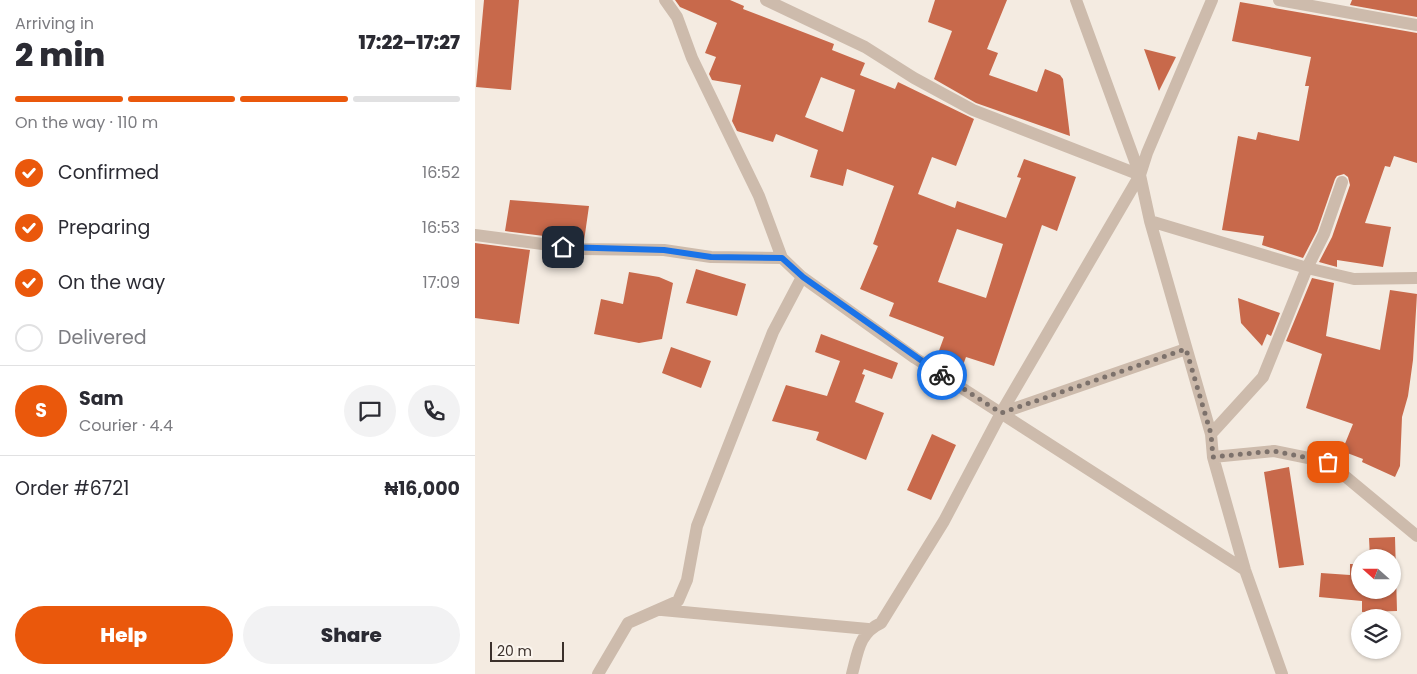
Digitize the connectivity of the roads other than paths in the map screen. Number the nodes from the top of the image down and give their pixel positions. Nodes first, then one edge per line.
1 (665, 0) edge
2 (766, 0) edge
3 (1076, 0) edge
4 (1212, 0) edge
5 (1279, 0) edge
6 (1417, 25) edge
7 (1140, 175) junction
8 (1342, 182) dead end
9 (1150, 221) junction
10 (475, 235) edge
11 (782, 258) junction
12 (1307, 268) junction
13 (803, 277) junction
14 (1417, 278) edge
15 (1186, 349) junction
16 (1001, 413) junction
17 (1211, 434) junction
18 (1213, 457) junction
19 (1417, 536) edge
20 (1245, 570) junction
21 (662, 610) junction
22 (868, 630) junction
23 (598, 674) edge
24 (852, 674) edge
25 (1282, 674) edge

1 - 11 street
2 - 7 street
3 - 7 street
4 - 7 street
5 - 6 street
7 - 9 street
7 - 16 street
8 - 12 street
9 - 12 street
9 - 15 street
10 - 11 street
11 - 13 street
12 - 14 street
12 - 17 street
13 - 16 street
13 - 21 street
15 - 16 street
15 - 17 street
16 - 20 street
16 - 22 street
17 - 18 street
18 - 19 street
18 - 20 street
20 - 25 street
21 - 22 street
21 - 23 street
22 - 24 street

